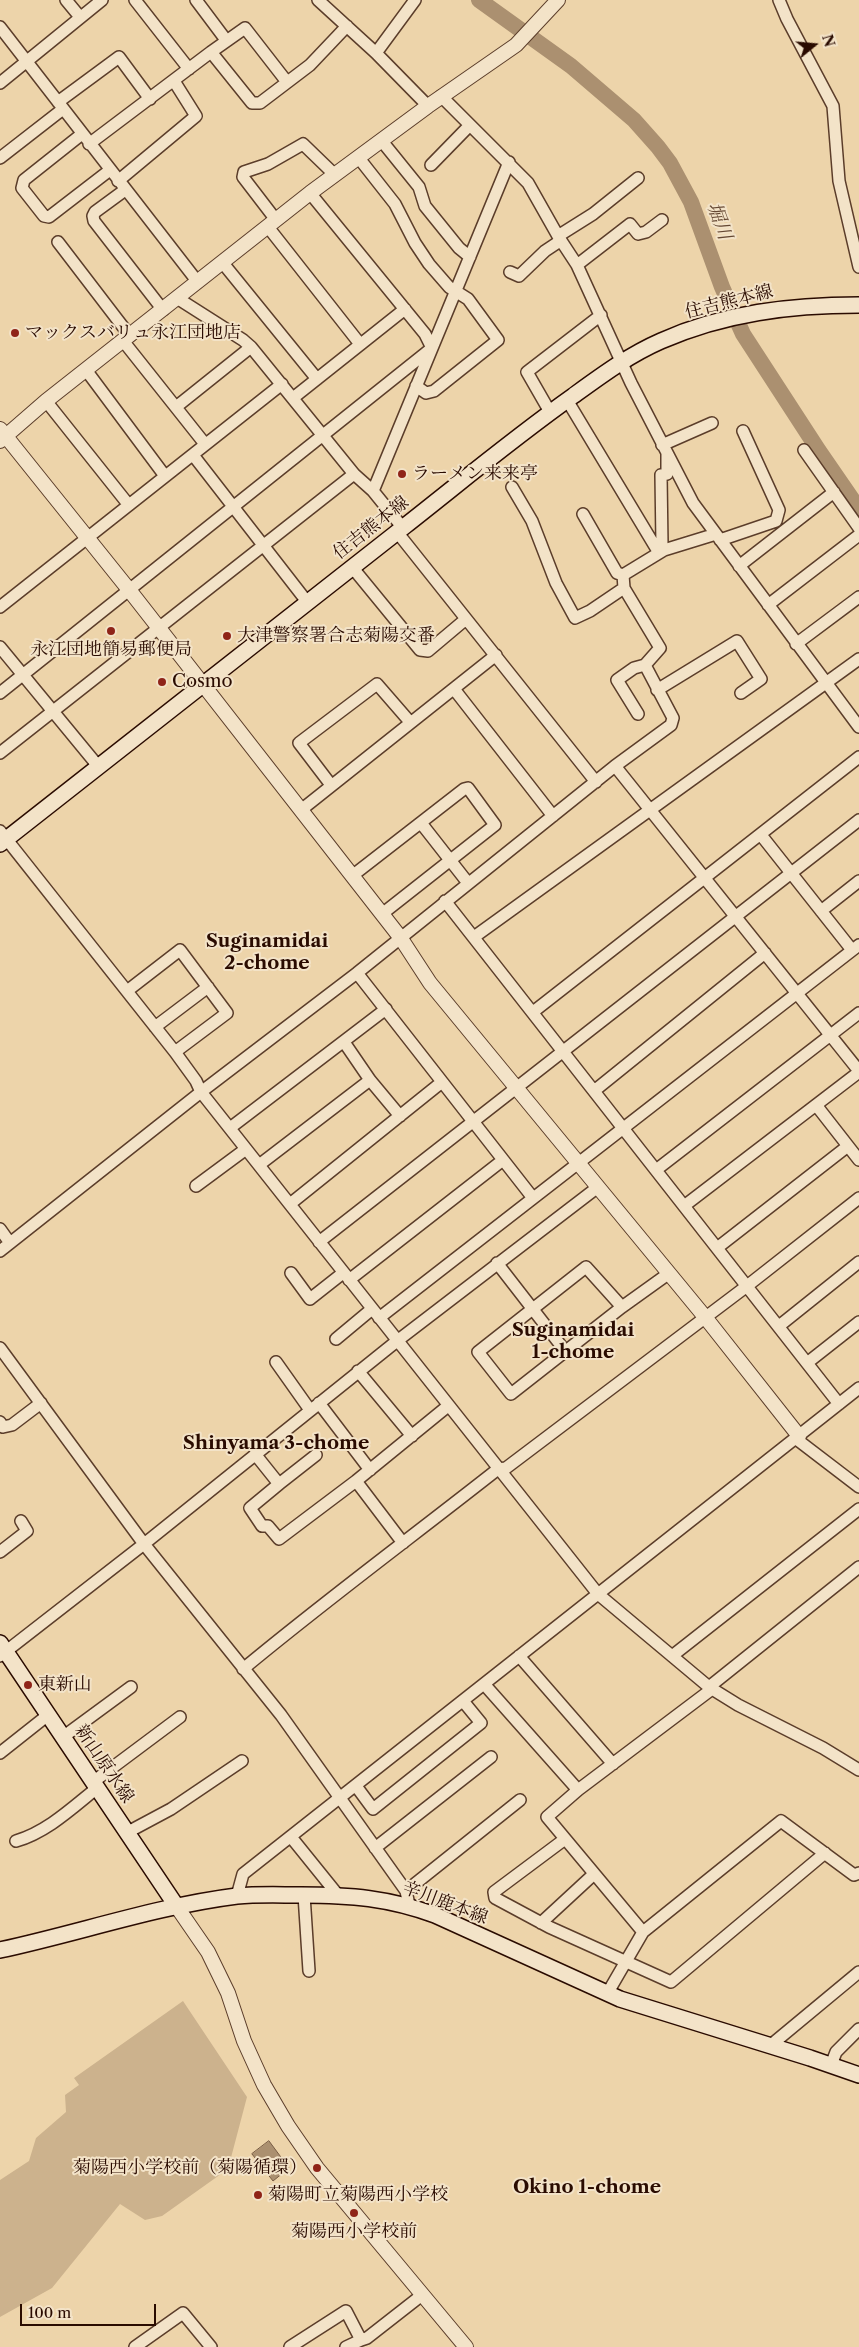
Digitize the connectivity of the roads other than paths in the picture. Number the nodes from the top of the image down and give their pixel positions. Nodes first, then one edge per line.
1 (66, 0) edge
2 (102, 0) edge
3 (135, 0) edge
4 (196, 0) edge
5 (318, 0) edge
6 (415, 0) edge
7 (558, 0) edge
8 (780, 0) edge
9 (80, 18) junction
10 (347, 26) junction
11 (0, 27) edge
12 (226, 40) junction
13 (211, 52) junction
14 (376, 53) junction
15 (26, 62) junction
16 (189, 69) junction
17 (174, 81) junction
18 (287, 82) junction
19 (0, 83) edge
20 (441, 96) junction
21 (150, 99) junction
22 (61, 105) junction
23 (428, 106) junction
24 (470, 125) junction
25 (82, 134) junction
26 (381, 140) junction
27 (89, 144) junction
28 (358, 157) junction
29 (0, 158) edge
30 (509, 162) junction
31 (431, 164) dead end
32 (110, 170) junction
33 (335, 174) junction
34 (638, 178) dead end
35 (121, 186) junction
36 (310, 193) junction
37 (662, 220) dead end
38 (272, 224) junction
39 (559, 239) junction
40 (58, 242) dead end
41 (470, 257) junction
42 (222, 262) junction
43 (577, 265) junction
44 (859, 267) edge
45 (510, 272) dead end
46 (197, 281) junction
47 (456, 292) junction
48 (177, 298) junction
49 (859, 305) edge
50 (405, 309) junction
51 (163, 310) junction
52 (601, 315) junction
53 (127, 339) junction
54 (360, 344) junction
55 (251, 348) junction
56 (432, 348) junction
57 (621, 362) junction
58 (86, 370) junction
59 (317, 379) junction
60 (282, 384) junction
61 (416, 386) junction
62 (293, 398) junction
63 (567, 400) junction
64 (46, 401) junction
65 (176, 407) junction
66 (550, 412) junction
67 (712, 423) dead end
68 (743, 430) dead end
69 (2, 435) edge
70 (325, 435) junction
71 (206, 444) junction
72 (665, 450) junction
73 (804, 450) dead end
74 (192, 455) junction
75 (354, 474) junction
76 (165, 476) junction
77 (512, 486) dead end
78 (373, 491) junction
79 (834, 492) junction
80 (128, 504) junction
81 (234, 507) junction
82 (583, 514) dead end
83 (859, 528) edge
84 (400, 530) junction
85 (859, 535) edge
86 (87, 537) junction
87 (718, 537) junction
88 (264, 545) junction
89 (662, 552) junction
90 (739, 566) junction
91 (352, 567) junction
92 (623, 575) junction
93 (624, 588) junction
94 (130, 591) junction
95 (859, 597) edge
96 (2, 600) edge
97 (308, 603) junction
98 (768, 605) junction
99 (466, 620) junction
100 (159, 628) junction
101 (796, 644) junction
102 (0, 647) edge
103 (496, 655) junction
104 (859, 659) edge
105 (645, 665) junction
106 (23, 675) junction
107 (826, 684) junction
108 (202, 685) junction
109 (454, 689) junction
110 (658, 690) junction
111 (0, 693) edge
112 (741, 693) dead end
113 (53, 712) junction
114 (638, 714) dead end
115 (410, 722) junction
116 (859, 727) edge
117 (0, 753) edge
118 (859, 757) edge
119 (98, 766) junction
120 (615, 766) junction
121 (596, 782) junction
122 (331, 785) junction
123 (650, 809) junction
124 (301, 810) junction
125 (553, 816) junction
126 (859, 820) edge
127 (421, 823) junction
128 (761, 835) junction
129 (2, 838) edge
130 (450, 859) junction
131 (791, 873) junction
132 (352, 876) junction
133 (705, 879) junction
134 (859, 881) edge
135 (468, 883) junction
136 (445, 900) junction
137 (821, 911) junction
138 (382, 914) junction
139 (736, 917) junction
140 (400, 937) junction
141 (474, 937) junction
142 (856, 948) edge
143 (765, 954) junction
144 (357, 973) junction
145 (208, 987) junction
146 (127, 991) junction
147 (797, 993) junction
148 (386, 1009) junction
149 (533, 1012) junction
150 (859, 1012) edge
151 (155, 1027) junction
152 (830, 1035) junction
153 (344, 1042) junction
154 (562, 1050) junction
155 (175, 1052) junction
156 (859, 1072) edge
157 (370, 1080) junction
158 (442, 1082) junction
159 (517, 1086) junction
160 (594, 1090) junction
161 (201, 1092) junction
162 (816, 1105) junction
163 (400, 1116) junction
164 (472, 1120) junction
165 (230, 1128) junction
166 (624, 1129) junction
167 (848, 1146) junction
168 (246, 1149) junction
169 (503, 1160) junction
170 (859, 1160) edge
171 (579, 1162) junction
172 (259, 1165) junction
173 (656, 1170) junction
174 (196, 1186) dead end
175 (598, 1187) junction
176 (534, 1198) junction
177 (859, 1198) edge
178 (290, 1204) junction
179 (684, 1206) junction
180 (0, 1228) edge
181 (319, 1242) junction
182 (10, 1243) junction
183 (717, 1248) junction
184 (0, 1251) edge
185 (859, 1262) edge
186 (497, 1263) junction
187 (290, 1273) dead end
188 (668, 1274) junction
189 (346, 1276) junction
190 (747, 1286) junction
191 (622, 1307) junction
192 (532, 1310) junction
193 (376, 1314) junction
194 (705, 1316) junction
195 (859, 1322) edge
196 (779, 1326) junction
197 (336, 1339) dead end
198 (397, 1341) junction
199 (0, 1348) edge
200 (566, 1352) junction
201 (276, 1362) dead end
202 (807, 1363) junction
203 (358, 1371) junction
204 (859, 1388) edge
205 (41, 1403) junction
206 (839, 1404) junction
207 (315, 1406) junction
208 (448, 1406) junction
209 (0, 1422) edge
210 (412, 1436) junction
211 (797, 1437) junction
212 (255, 1454) junction
213 (316, 1455) dead end
214 (498, 1469) junction
215 (370, 1470) junction
216 (356, 1482) junction
217 (278, 1484) junction
218 (859, 1486) edge
219 (859, 1509) edge
220 (21, 1521) dead end
221 (144, 1544) junction
222 (403, 1544) junction
223 (0, 1552) edge
224 (859, 1567) edge
225 (598, 1594) junction
226 (2, 1650) edge
227 (519, 1656) junction
228 (672, 1656) junction
229 (243, 1670) junction
230 (484, 1684) junction
231 (131, 1687) dead end
232 (711, 1688) junction
233 (463, 1701) junction
234 (48, 1715) junction
235 (180, 1717) dead end
236 (63, 1737) junction
237 (0, 1753) edge
238 (491, 1757) dead end
239 (242, 1761) dead end
240 (613, 1764) junction
241 (859, 1770) edge
242 (95, 1785) junction
243 (356, 1786) junction
244 (578, 1790) junction
245 (340, 1799) junction
246 (520, 1800) dead end
247 (128, 1832) junction
248 (291, 1837) junction
249 (565, 1839) junction
250 (16, 1841) dead end
251 (375, 1848) junction
252 (825, 1853) junction
253 (859, 1873) edge
254 (594, 1874) junction
255 (337, 1894) junction
256 (304, 1895) junction
257 (237, 1896) junction
258 (407, 1898) junction
259 (177, 1907) junction
260 (541, 1923) junction
261 (643, 1932) junction
262 (0, 1950) edge
263 (625, 1960) junction
264 (310, 1971) dead end
265 (859, 1972) edge
266 (607, 1994) junction
267 (859, 2029) edge
268 (771, 2045) junction
269 (830, 2065) junction
270 (859, 2075) edge
271 (422, 2295) junction
272 (361, 2340) junction
273 (306, 2343) edge
274 (134, 2347) edge
275 (211, 2347) edge
276 (290, 2347) edge
277 (346, 2347) edge
278 (466, 2347) edge

1 - 9 street
2 - 9 street
3 - 16 street
4 - 12 street
5 - 10 street
6 - 14 street
7 - 20 street
8 - 44 street
9 - 15 street
10 - 14 street
10 - 18 street
11 - 15 street
12 - 13 street
12 - 18 street
13 - 16 street
13 - 18 street
14 - 23 street
15 - 19 street
15 - 22 street
16 - 17 street
17 - 21 street
17 - 35 street
20 - 23 street
20 - 24 street
21 - 22 street
21 - 27 street
22 - 25 street
22 - 29 street
23 - 26 street
24 - 30 street
24 - 31 street
25 - 27 street
25 - 32 street
26 - 28 street
26 - 41 street
27 - 32 street
28 - 33 street
28 - 47 street
30 - 39 street
30 - 41 street
32 - 35 street
33 - 36 street
33 - 38 street
34 - 39 street
35 - 46 street
35 - 51 street
36 - 38 street
36 - 50 street
37 - 43 street
38 - 42 street
38 - 54 street
39 - 43 street
39 - 45 street
40 - 53 street
41 - 47 street
42 - 46 street
42 - 59 street
43 - 52 street
46 - 48 street
47 - 56 street
47 - 61 street
48 - 51 street
48 - 55 street
49 - 57 main road, 住吉熊本線
50 - 54 street
50 - 56 street
51 - 53 street
52 - 57 street
52 - 66 street
53 - 58 street
53 - 65 street
54 - 59 street
55 - 60 street
55 - 65 street
56 - 61 street
56 - 70 street
57 - 63 main road, 住吉熊本線
57 - 72 street
58 - 64 street
58 - 76 street
59 - 62 street
60 - 62 street
60 - 71 street
61 - 78 street
62 - 70 street
63 - 66 main road, 住吉熊本線
63 - 89 street
64 - 69 street
64 - 80 street
65 - 71 street
66 - 84 main road, 住吉熊本線
67 - 72 street
68 - 87 street
69 - 86 street
70 - 75 street
70 - 81 street
71 - 74 street
72 - 87 street
72 - 89 street
73 - 79 street
74 - 76 street
74 - 81 street
75 - 78 street
75 - 88 street
76 - 80 street
77 - 93 street
78 - 84 street
79 - 83 street
79 - 90 street
80 - 86 street
81 - 88 street
81 - 94 street
82 - 92 street
84 - 91 main road, 住吉熊本線
84 - 99 street
85 - 98 street
86 - 94 street
86 - 96 street
87 - 89 street
87 - 90 street
88 - 97 street
88 - 100 street
89 - 92 street
90 - 98 street
91 - 97 main road, 住吉熊本線
91 - 99 street
92 - 93 street
93 - 105 street
94 - 100 street
94 - 106 street
95 - 101 street
97 - 108 main road, 住吉熊本線
98 - 101 street
99 - 103 street
100 - 108 street
100 - 113 street
101 - 107 street
102 - 106 street
103 - 109 street
103 - 121 street
104 - 107 street
105 - 110 street
105 - 114 street
106 - 111 street
106 - 113 street
107 - 116 street
107 - 123 street
108 - 119 main road, 住吉熊本線
108 - 124 street
109 - 115 street
109 - 125 street
110 - 112 street
110 - 120 street
113 - 117 street
113 - 119 street
115 - 122 street
115 - 122 street
118 - 128 street
119 - 129 main road, 住吉熊本線
120 - 121 street
120 - 123 street
121 - 125 street
122 - 124 street
123 - 133 street
123 - 141 street
124 - 132 street
125 - 135 street
126 - 131 street
127 - 130 street
127 - 130 street
127 - 132 street
128 - 131 street
128 - 133 street
129 - 146 street
130 - 135 street
130 - 138 street
131 - 137 street
131 - 139 street
132 - 138 street
133 - 139 street
133 - 149 street
134 - 137 street
135 - 136 street
136 - 140 street
136 - 141 street
137 - 142 street
138 - 140 street
139 - 143 street
139 - 154 street
140 - 144 street
140 - 159 street
141 - 149 street
142 - 147 street
143 - 147 street
143 - 160 street
144 - 148 street
144 - 161 street
145 - 146 street
145 - 151 street
145 - 155 street
146 - 151 street
147 - 152 street
147 - 166 street
148 - 153 street
148 - 158 street
149 - 154 street
150 - 152 street
151 - 155 street
152 - 156 street
152 - 173 street
153 - 157 street
153 - 165 street
154 - 159 street
154 - 160 street
155 - 161 street
156 - 162 street
157 - 163 street
157 - 172 street
158 - 163 street
158 - 164 street
159 - 164 street
159 - 171 street
160 - 166 street
161 - 165 street
161 - 182 street
162 - 167 street
162 - 179 street
163 - 178 street
164 - 169 street
164 - 181 street
165 - 168 street
166 - 171 street
166 - 173 street
167 - 170 street
167 - 183 street
168 - 172 street
168 - 174 street
169 - 176 street
169 - 189 street
171 - 175 street
171 - 176 street
172 - 178 street
173 - 179 street
175 - 186 street
175 - 188 street
176 - 193 street
177 - 190 street
178 - 181 street
179 - 183 street
180 - 182 street
181 - 189 street
182 - 184 street
183 - 190 street
185 - 196 street
186 - 192 street
186 - 198 street
187 - 189 street
188 - 191 street
188 - 194 street
189 - 193 street
190 - 194 street
190 - 196 street
191 - 192 street
191 - 200 street
192 - 200 street
192 - 200 street
193 - 197 street
193 - 198 street
194 - 211 street
194 - 214 street
195 - 202 street
196 - 202 street
198 - 203 street
198 - 208 street
199 - 205 street
201 - 207 street
202 - 206 street
203 - 207 street
203 - 210 street
204 - 206 street
205 - 209 street
205 - 221 street
206 - 211 street
207 - 212 street
207 - 215 street
208 - 210 street
208 - 214 street
210 - 215 street
211 - 218 street
211 - 225 street
212 - 217 street
212 - 221 street
213 - 217 street
214 - 222 street
214 - 225 street
215 - 216 street
216 - 217 street
216 - 222 street
219 - 228 street
220 - 223 street
221 - 226 street
221 - 229 street
222 - 229 street
224 - 232 street
225 - 227 street
225 - 228 street
226 - 234 main road, 新山原水線
227 - 230 street
227 - 240 street
228 - 232 street
229 - 245 street
230 - 233 street
230 - 244 street
231 - 236 street
232 - 240 street
232 - 241 street
233 - 243 street
233 - 243 street
234 - 236 main road, 新山原水線
234 - 237 street
235 - 242 street
236 - 242 main road, 新山原水線
238 - 251 street
239 - 247 street
240 - 244 street
242 - 247 main road, 新山原水線
242 - 250 street
243 - 245 street
244 - 249 street
245 - 248 street
245 - 251 street
246 - 258 street
247 - 259 main road, 新山原水線
248 - 255 street
248 - 257 street
249 - 254 street
249 - 260 street
251 - 258 street
252 - 253 street
252 - 261 street
252 - 263 street
254 - 260 street
254 - 261 street
255 - 256 main road, 辛川鹿本線
255 - 258 main road, 辛川鹿本線
256 - 257 main road, 辛川鹿本線
256 - 264 street
257 - 259 main road, 辛川鹿本線
258 - 266 main road, 辛川鹿本線
259 - 262 main road, 辛川鹿本線
259 - 271 street
260 - 263 street
261 - 263 street
263 - 266 street
265 - 268 street
266 - 268 main road, 辛川鹿本線
267 - 269 street
268 - 269 main road, 辛川鹿本線
269 - 270 main road, 辛川鹿本線
271 - 272 street
271 - 278 street
272 - 273 street
272 - 277 street
273 - 276 street
274 - 275 street

